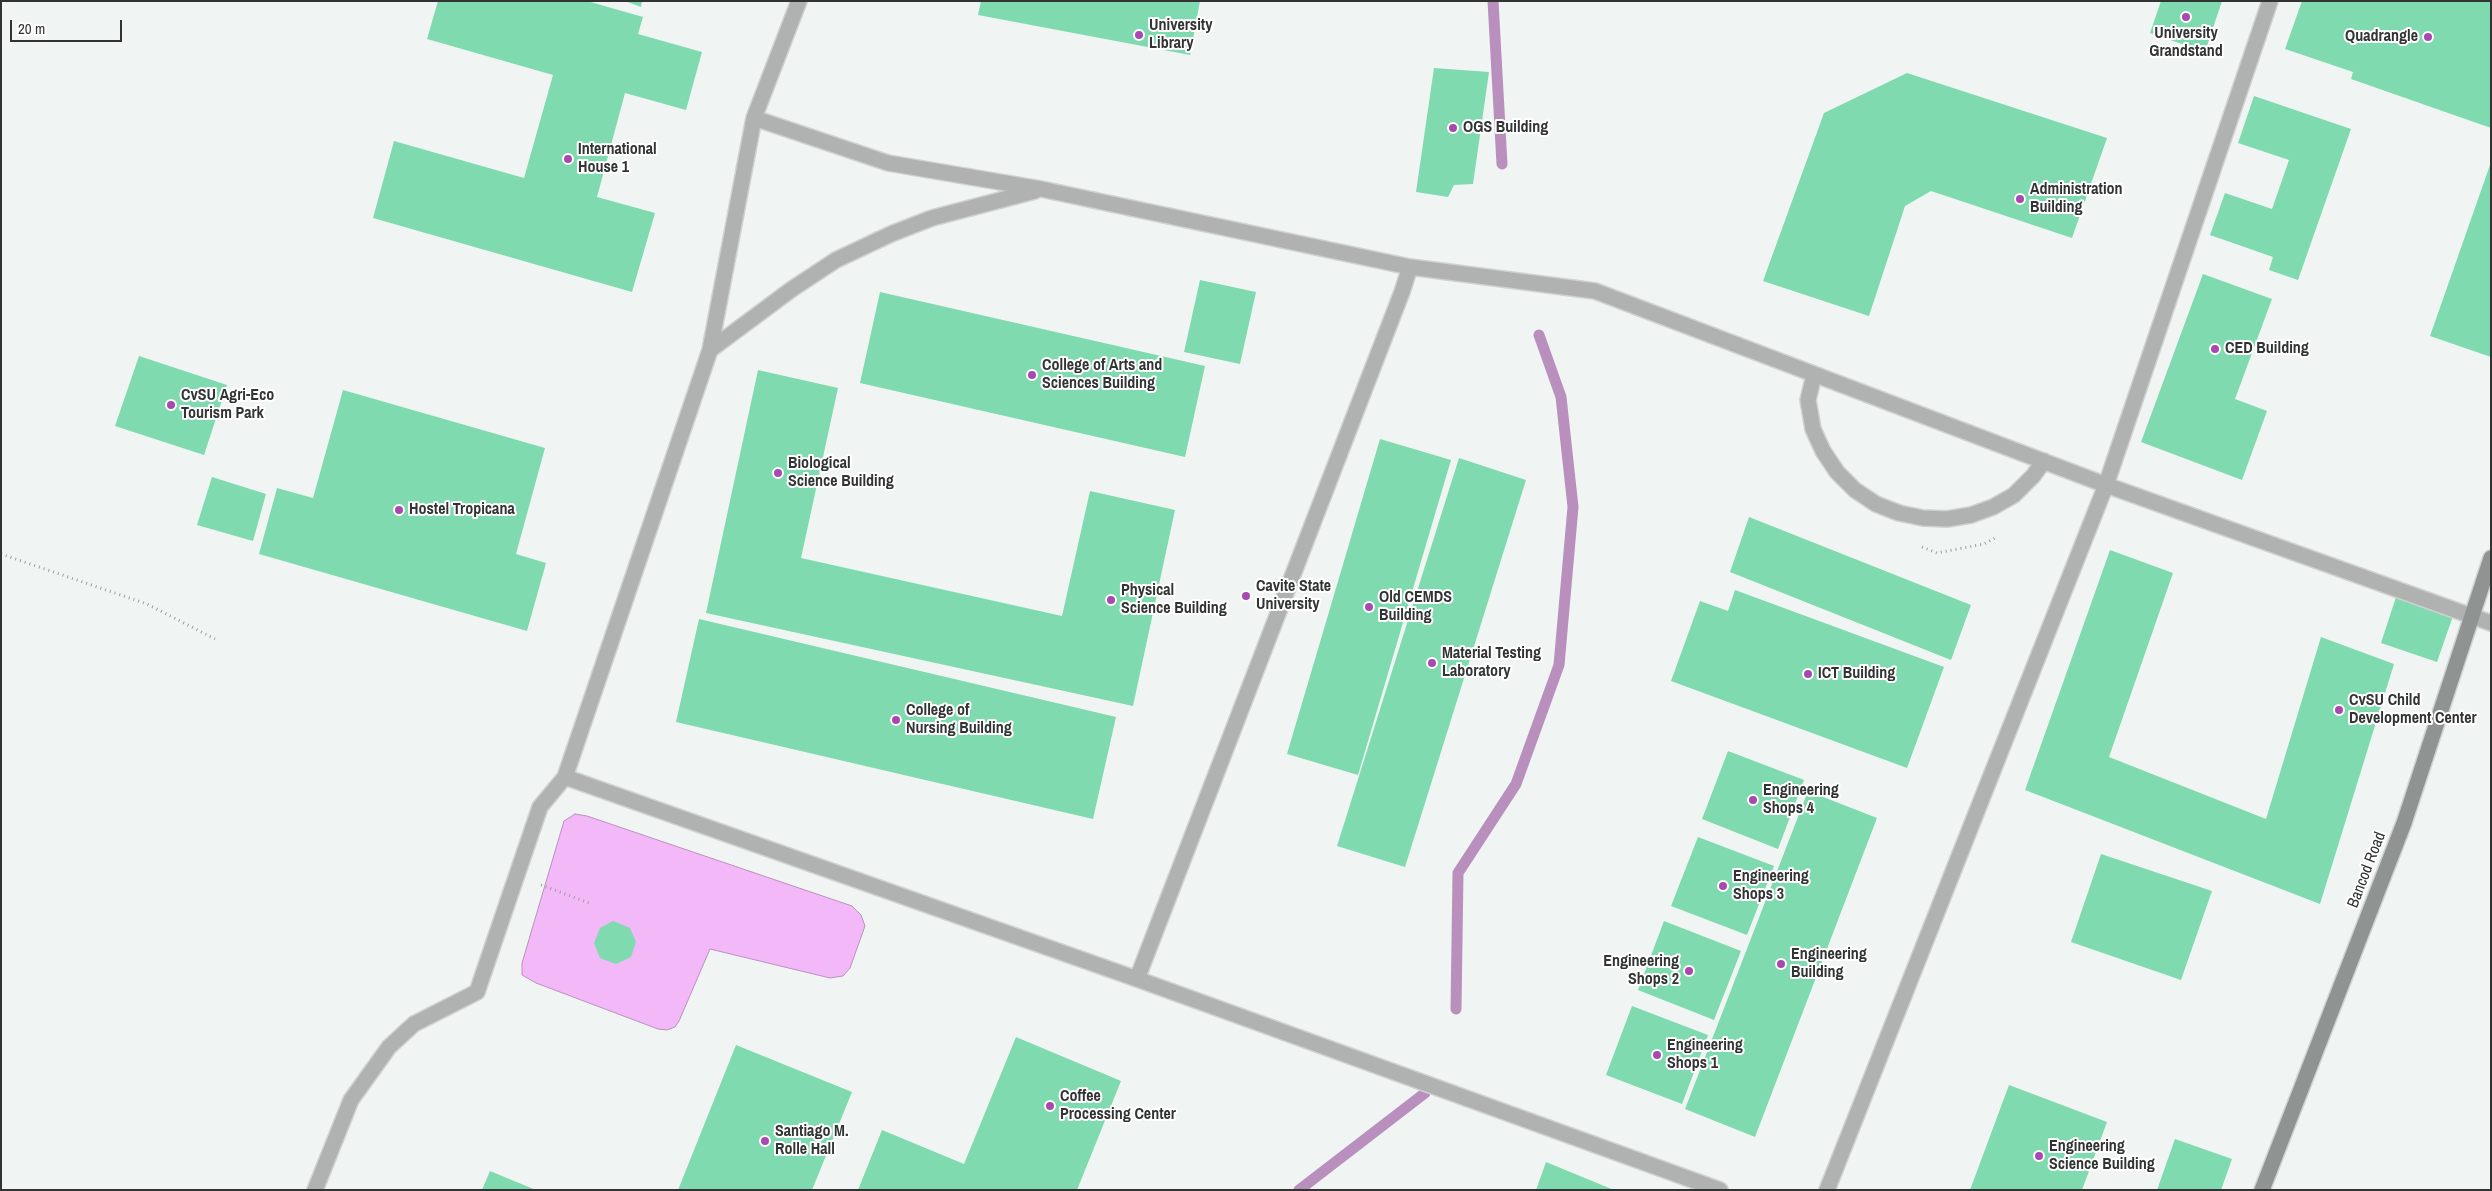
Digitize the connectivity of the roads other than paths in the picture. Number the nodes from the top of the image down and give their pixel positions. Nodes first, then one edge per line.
1 (799, 1) edge
2 (2270, 1) edge
3 (754, 118) junction
4 (1041, 189) junction
5 (1410, 267) junction
6 (710, 350) junction
7 (1814, 375) junction
8 (2044, 461) junction
9 (2106, 485) junction
10 (2491, 558) edge
11 (2472, 616) junction
12 (2491, 623) edge
13 (565, 777) junction
14 (1137, 979) junction
15 (315, 1190) edge
16 (1720, 1190) edge
17 (1827, 1190) edge
18 (2262, 1190) edge

1 - 3 lane
2 - 9 lane
3 - 4 lane
3 - 6 lane
4 - 5 lane
4 - 6 lane
5 - 7 lane
5 - 14 lane
6 - 13 lane
7 - 8 lane
7 - 8 lane
8 - 9 lane
9 - 11 lane
9 - 17 lane
10 - 11 street, Bancod Road
11 - 12 lane
11 - 18 street, Bancod Road
13 - 14 lane
13 - 15 lane
14 - 16 lane

